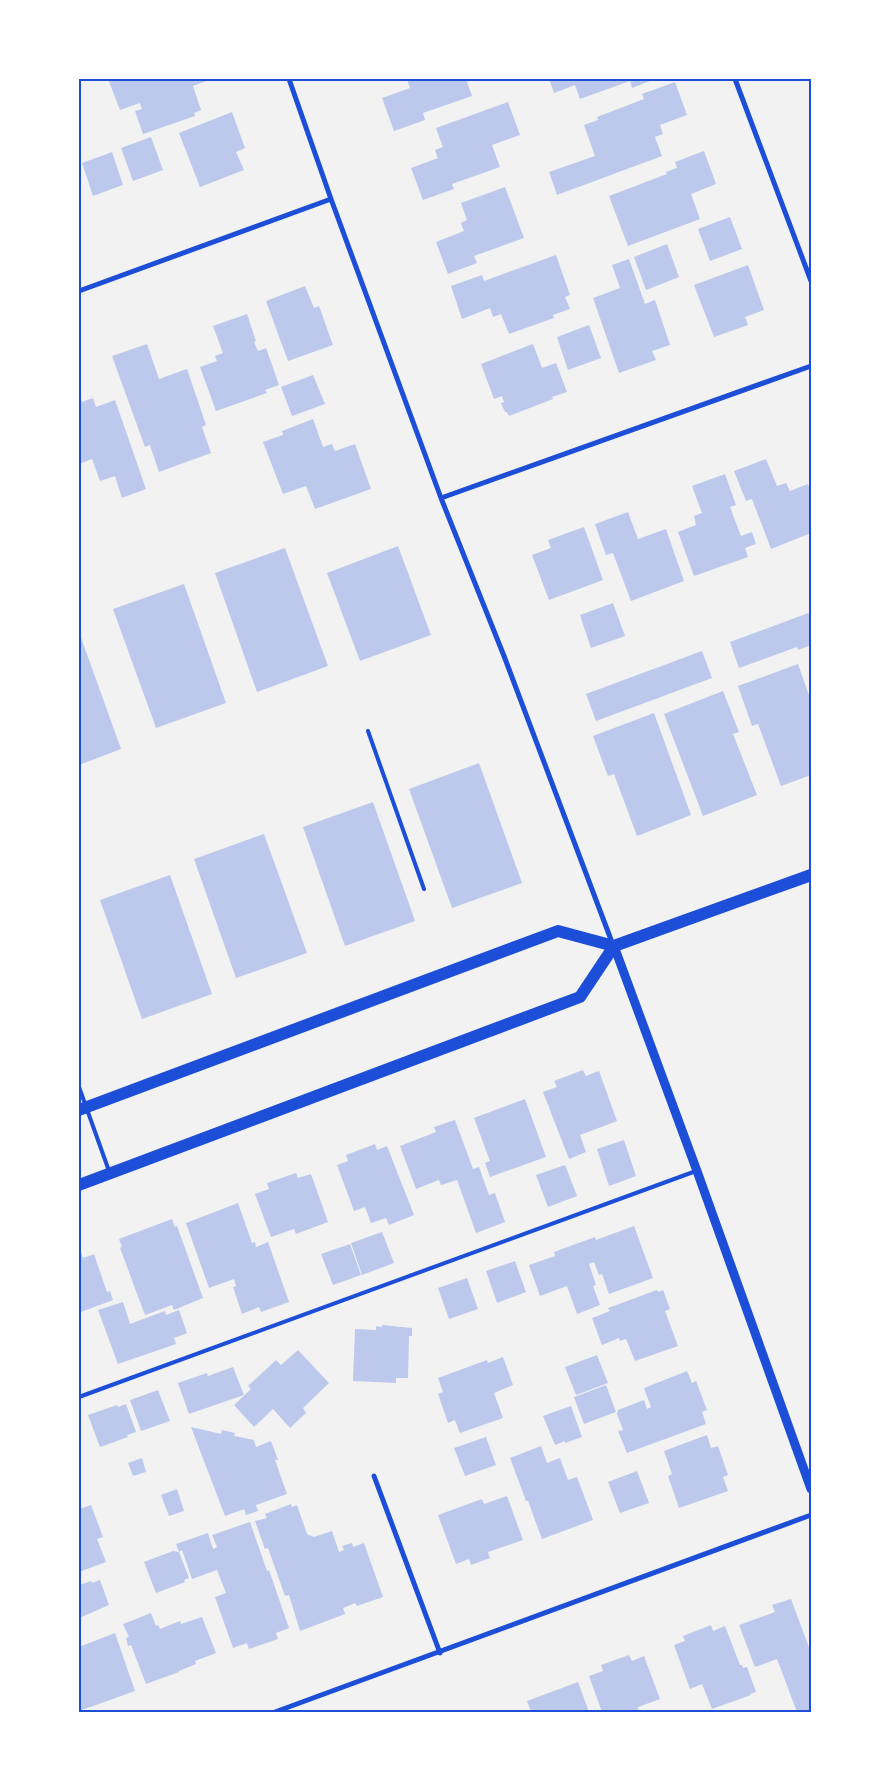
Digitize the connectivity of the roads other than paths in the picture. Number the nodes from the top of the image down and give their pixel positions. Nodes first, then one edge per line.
1 (289, 79) edge
2 (735, 79) edge
3 (331, 199) junction
4 (811, 282) edge
5 (79, 291) edge
6 (811, 366) edge
7 (441, 498) junction
8 (368, 732) dead end
9 (811, 874) edge
10 (424, 889) dead end
11 (614, 946) junction
12 (79, 1087) edge
13 (83, 1108) edge
14 (697, 1171) junction
15 (110, 1173) junction
16 (79, 1185) edge
17 (79, 1397) edge
18 (374, 1476) dead end
19 (811, 1489) edge
20 (811, 1515) edge
21 (440, 1653) junction
22 (274, 1712) edge

1 - 3 street
2 - 4 street
3 - 5 street
3 - 7 street
6 - 7 street
7 - 11 street
8 - 10 lane
9 - 11 main road
11 - 13 main road
11 - 14 street
11 - 15 main road
12 - 13 lane
13 - 15 lane
14 - 17 lane
14 - 19 street
15 - 16 main road
18 - 21 street
20 - 21 street
21 - 22 street

